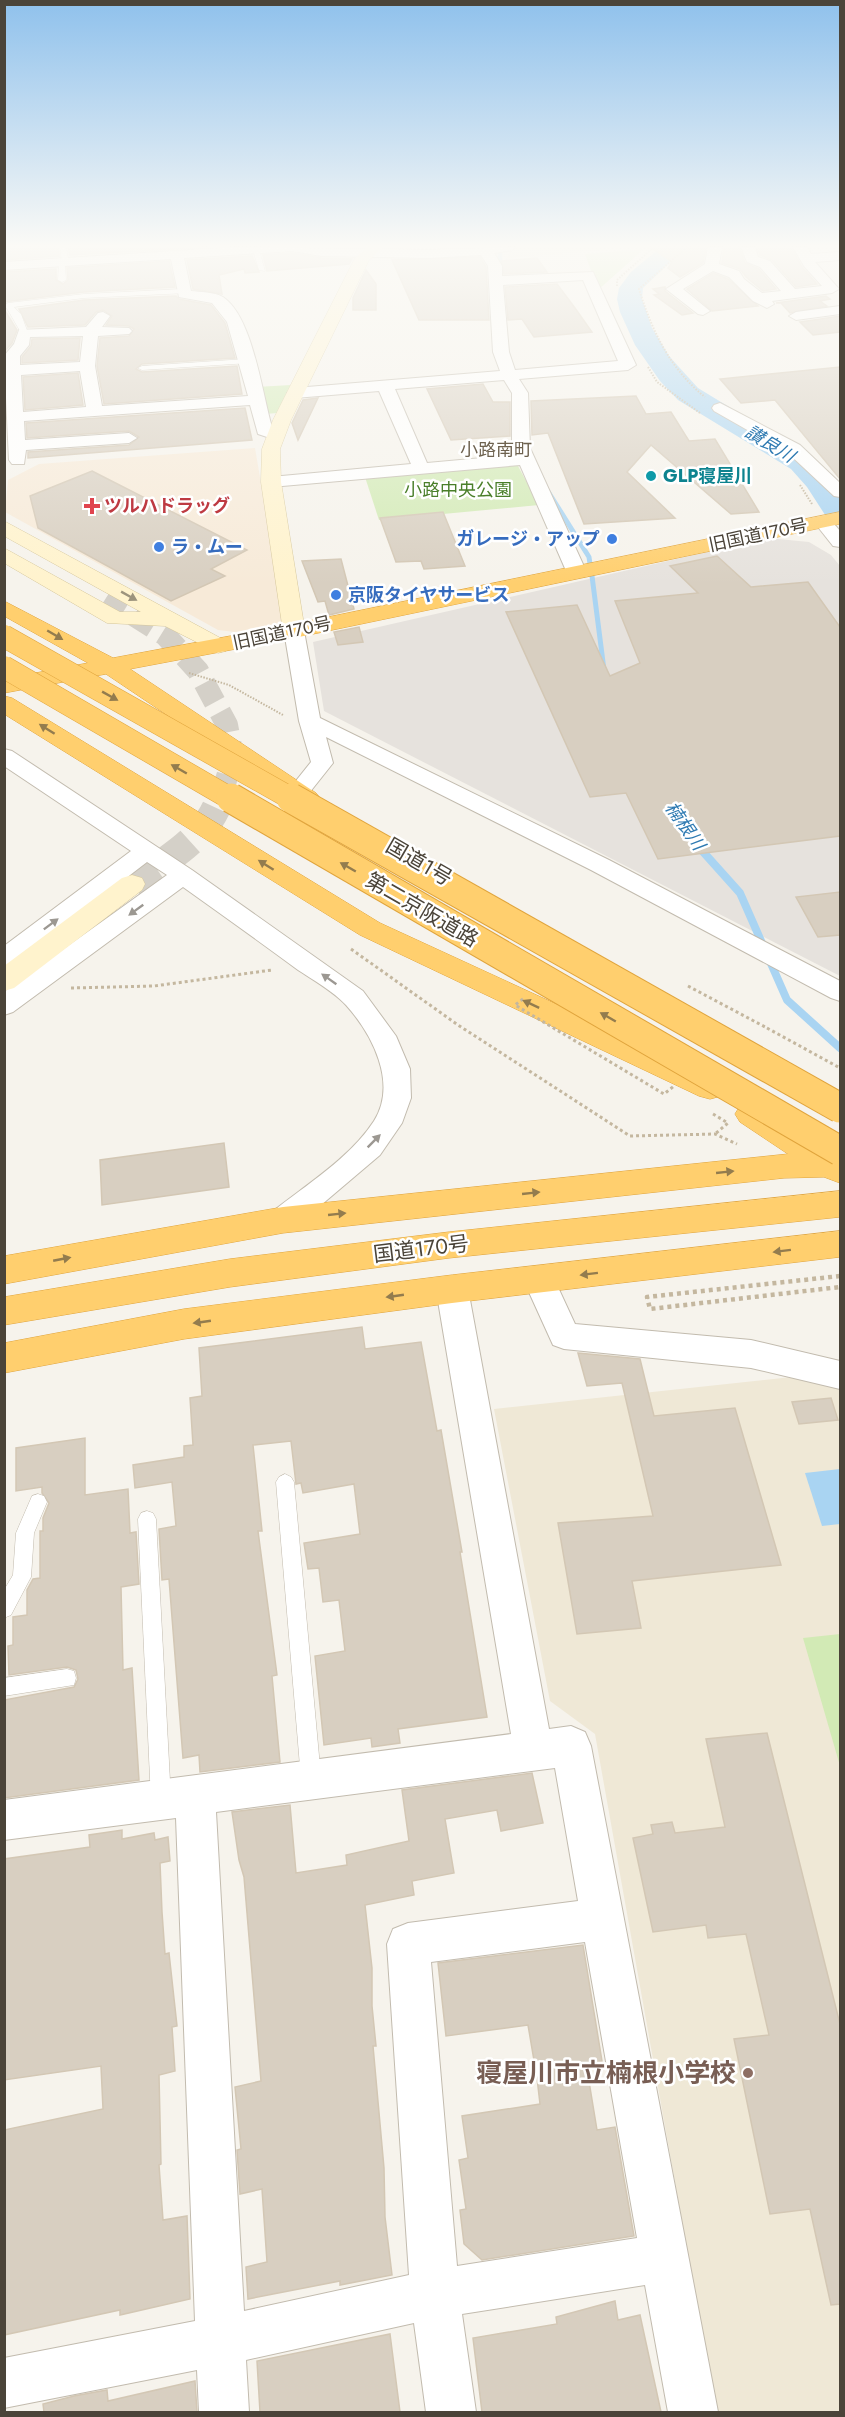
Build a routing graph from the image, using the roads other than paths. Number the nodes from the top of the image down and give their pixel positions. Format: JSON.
{"nodes":[{"id":1,"x":11,"y":360,"type":"edge"},
{"id":2,"x":88,"y":360,"type":"edge"},
{"id":3,"x":313,"y":360,"type":"edge"},
{"id":4,"x":505,"y":360,"type":"edge"},
{"id":5,"x":626,"y":360,"type":"edge"},
{"id":6,"x":246,"y":361,"type":"joint"},
{"id":7,"x":87,"y":366,"type":"junction"},
{"id":8,"x":142,"y":368,"type":"dead end"},
{"id":9,"x":509,"y":375,"type":"junction"},
{"id":10,"x":9,"y":378,"type":"edge"},
{"id":11,"x":385,"y":385,"type":"junction"},
{"id":12,"x":295,"y":393,"type":"junction"},
{"id":13,"x":255,"y":400,"type":"junction"},
{"id":14,"x":132,"y":409,"type":"junction"},
{"id":15,"x":94,"y":412,"type":"junction"},
{"id":16,"x":714,"y":413,"type":"road end"},
{"id":17,"x":16,"y":417,"type":"junction"},
{"id":18,"x":276,"y":435,"type":"junction"},
{"id":19,"x":526,"y":459,"type":"junction"},
{"id":20,"x":421,"y":468,"type":"junction"},
{"id":21,"x":272,"y":482,"type":"junction"},
{"id":22,"x":840,"y":492,"type":"edge"},
{"id":23,"x":831,"y":520,"type":"edge"},
{"id":24,"x":4,"y":527,"type":"edge"},
{"id":25,"x":4,"y":541,"type":"edge"},
{"id":26,"x":840,"y":542,"type":"edge"},
{"id":27,"x":4,"y":554,"type":"edge"},
{"id":28,"x":577,"y":573,"type":"junction"},
{"id":29,"x":106,"y":598,"type":"tunnel mouth"},
{"id":30,"x":4,"y":606,"type":"edge"},
{"id":31,"x":171,"y":619,"type":"junction"},
{"id":32,"x":294,"y":631,"type":"junction"},
{"id":33,"x":4,"y":636,"type":"edge"},
{"id":34,"x":218,"y":646,"type":"junction"},
{"id":35,"x":110,"y":666,"type":"junction"},
{"id":36,"x":4,"y":667,"type":"edge"},
{"id":37,"x":4,"y":686,"type":"edge"},
{"id":38,"x":4,"y":703,"type":"edge"},
{"id":39,"x":310,"y":721,"type":"junction"},
{"id":40,"x":4,"y":756,"type":"edge"},
{"id":41,"x":298,"y":792,"type":"junction"},
{"id":42,"x":146,"y":851,"type":"junction"},
{"id":43,"x":183,"y":875,"type":"junction"},
{"id":44,"x":132,"y":884,"type":"tunnel mouth"},
{"id":45,"x":4,"y":959,"type":"edge"},
{"id":46,"x":15,"y":985,"type":"edge"},
{"id":47,"x":840,"y":992,"type":"edge"},
{"id":48,"x":4,"y":1006,"type":"edge"},
{"id":49,"x":840,"y":1107,"type":"edge"},
{"id":50,"x":838,"y":1162,"type":"edge"},
{"id":51,"x":840,"y":1203,"type":"edge"},
{"id":52,"x":283,"y":1220,"type":"junction"},
{"id":53,"x":840,"y":1244,"type":"edge"},
{"id":54,"x":4,"y":1270,"type":"edge"},
{"id":55,"x":539,"y":1280,"type":"junction"},
{"id":56,"x":452,"y":1289,"type":"junction"},
{"id":57,"x":4,"y":1311,"type":"edge"},
{"id":58,"x":4,"y":1358,"type":"edge"},
{"id":59,"x":840,"y":1375,"type":"edge"},
{"id":60,"x":285,"y":1482,"type":"dead end"},
{"id":61,"x":38,"y":1502,"type":"dead end"},
{"id":62,"x":147,"y":1519,"type":"dead end"},
{"id":63,"x":4,"y":1609,"type":"edge"},
{"id":64,"x":67,"y":1678,"type":"dead end"},
{"id":65,"x":4,"y":1687,"type":"edge"},
{"id":66,"x":534,"y":1752,"type":"junction"},
{"id":67,"x":311,"y":1781,"type":"junction"},
{"id":68,"x":178,"y":1798,"type":"junction"},
{"id":69,"x":4,"y":1820,"type":"edge"},
{"id":70,"x":602,"y":1919,"type":"junction"},
{"id":71,"x":664,"y":2258,"type":"junction"},
{"id":72,"x":435,"y":2294,"type":"junction"},
{"id":73,"x":220,"y":2341,"type":"junction"},
{"id":74,"x":4,"y":2383,"type":"edge"},
{"id":75,"x":224,"y":2412,"type":"edge"},
{"id":76,"x":451,"y":2412,"type":"edge"},
{"id":77,"x":693,"y":2412,"type":"edge"}],
"edges":[{"from":1,"to":10,"type":"street"},
{"from":2,"to":7,"type":"street"},
{"from":3,"to":12,"type":"street"},
{"from":4,"to":9,"type":"street"},
{"from":5,"to":9,"type":"street"},
{"from":6,"to":8,"type":"lane"},
{"from":6,"to":13,"type":"street"},
{"from":7,"to":10,"type":"street"},
{"from":7,"to":15,"type":"street"},
{"from":9,"to":11,"type":"street"},
{"from":9,"to":19,"type":"street"},
{"from":10,"to":17,"type":"street"},
{"from":11,"to":12,"type":"street"},
{"from":11,"to":20,"type":"street"},
{"from":12,"to":18,"type":"street"},
{"from":13,"to":14,"type":"street"},
{"from":13,"to":18,"type":"street"},
{"from":14,"to":15,"type":"street"},
{"from":14,"to":17,"type":"street"},
{"from":15,"to":17,"type":"street"},
{"from":16,"to":22,"type":"street"},
{"from":18,"to":21,"type":"street"},
{"from":19,"to":20,"type":"street"},
{"from":19,"to":28,"type":"street"},
{"from":20,"to":21,"type":"street"},
{"from":21,"to":32,"type":"street"},
{"from":23,"to":26,"type":"street"},
{"from":23,"to":28,"type":"highway","name":"旧国道170号"},
{"from":24,"to":31,"type":"street","one_way":true},
{"from":25,"to":29,"type":"street"},
{"from":27,"to":31,"type":"street"},
{"from":28,"to":32,"type":"highway","name":"旧国道170号"},
{"from":30,"to":35,"type":"highway","name":"国道1号","one_way":true},
{"from":31,"to":34,"type":"street"},
{"from":32,"to":34,"type":"highway","name":"旧国道170号"},
{"from":32,"to":39,"type":"street"},
{"from":33,"to":49,"type":"highway","name":"第二京阪道路","one_way":true,"bridge":true},
{"from":34,"to":35,"type":"highway","name":"旧国道170号"},
{"from":35,"to":37,"type":"highway","name":"旧国道170号"},
{"from":35,"to":41,"type":"highway","name":"国道1号"},
{"from":50,"to":36,"type":"highway","name":"第二京阪道路","one_way":true,"bridge":true},
{"from":50,"to":38,"type":"highway","one_way":true},
{"from":39,"to":41,"type":"street"},
{"from":39,"to":47,"type":"street"},
{"from":40,"to":42,"type":"street"},
{"from":41,"to":49,"type":"highway","name":"国道1号"},
{"from":42,"to":43,"type":"street"},
{"from":45,"to":42,"type":"street","one_way":true},
{"from":43,"to":46,"type":"street","one_way":true},
{"from":52,"to":43,"type":"street","one_way":true},
{"from":44,"to":46,"type":"street"},
{"from":46,"to":48,"type":"street"},
{"from":52,"to":50,"type":"highway","one_way":true},
{"from":51,"to":57,"type":"highway","name":"国道170号"},
{"from":54,"to":52,"type":"highway","one_way":true},
{"from":53,"to":55,"type":"highway","one_way":true},
{"from":55,"to":56,"type":"highway"},
{"from":55,"to":59,"type":"street"},
{"from":56,"to":58,"type":"highway","one_way":true},
{"from":56,"to":66,"type":"street"},
{"from":60,"to":67,"type":"lane"},
{"from":61,"to":63,"type":"lane"},
{"from":62,"to":68,"type":"lane"},
{"from":64,"to":65,"type":"lane"},
{"from":66,"to":67,"type":"street"},
{"from":66,"to":70,"type":"street"},
{"from":67,"to":68,"type":"street"},
{"from":68,"to":69,"type":"street"},
{"from":68,"to":73,"type":"street"},
{"from":70,"to":71,"type":"street"},
{"from":70,"to":72,"type":"street"},
{"from":71,"to":72,"type":"street"},
{"from":71,"to":77,"type":"street"},
{"from":72,"to":73,"type":"street"},
{"from":72,"to":76,"type":"street"},
{"from":73,"to":74,"type":"street"},
{"from":73,"to":75,"type":"street"}]}
